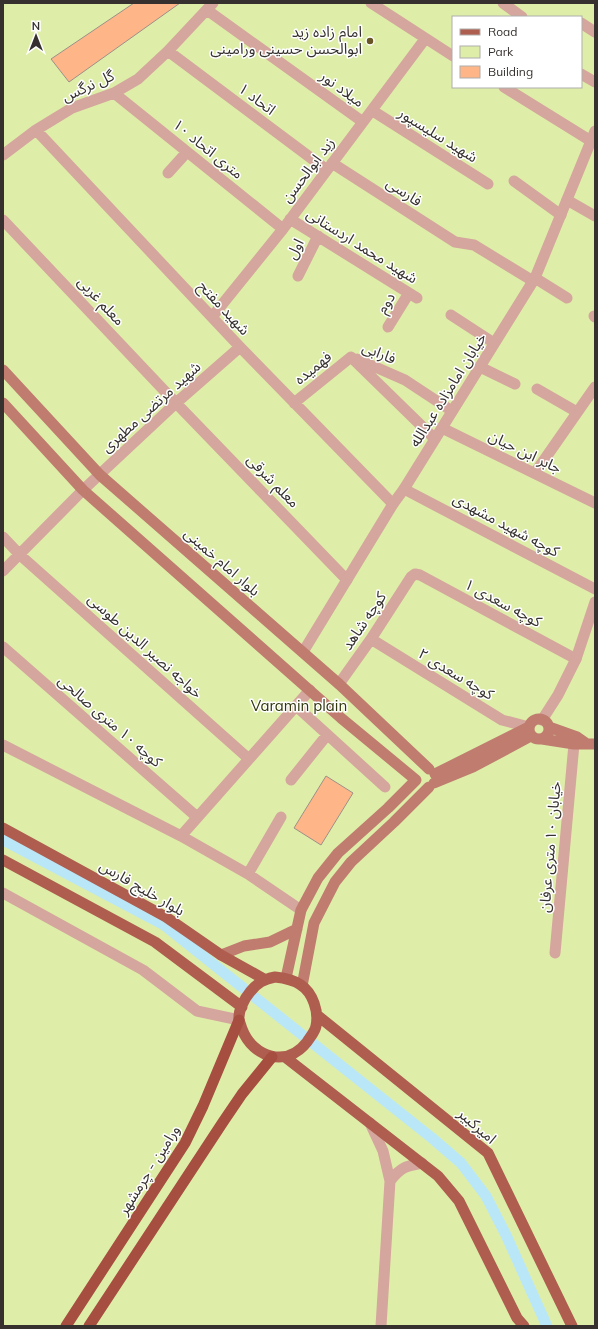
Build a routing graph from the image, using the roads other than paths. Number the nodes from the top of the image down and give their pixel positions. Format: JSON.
{"nodes":[{"id":1,"x":371,"y":3,"type":"edge"},
{"id":2,"x":503,"y":3,"type":"edge"},
{"id":3,"x":210,"y":6,"type":"edge"},
{"id":4,"x":521,"y":16,"type":"edge"},
{"id":5,"x":582,"y":24,"type":"edge"},
{"id":6,"x":595,"y":32,"type":"edge"},
{"id":7,"x":425,"y":39,"type":"junction"},
{"id":8,"x":168,"y":51,"type":"junction"},
{"id":9,"x":452,"y":55,"type":"edge"},
{"id":10,"x":582,"y":75,"type":"edge"},
{"id":11,"x":595,"y":82,"type":"edge"},
{"id":12,"x":506,"y":88,"type":"edge"},
{"id":13,"x":114,"y":93,"type":"junction"},
{"id":14,"x":372,"y":110,"type":"junction"},
{"id":15,"x":363,"y":122,"type":"junction"},
{"id":16,"x":36,"y":130,"type":"junction"},
{"id":17,"x":593,"y":136,"type":"edge"},
{"id":18,"x":187,"y":152,"type":"junction"},
{"id":19,"x":3,"y":155,"type":"edge"},
{"id":20,"x":330,"y":167,"type":"junction"},
{"id":21,"x":168,"y":173,"type":"dead end"},
{"id":22,"x":514,"y":181,"type":"dead end"},
{"id":23,"x":488,"y":184,"type":"dead end"},
{"id":24,"x":567,"y":200,"type":"junction"},
{"id":25,"x":561,"y":215,"type":"junction"},
{"id":26,"x":595,"y":216,"type":"edge"},
{"id":27,"x":290,"y":219,"type":"junction"},
{"id":28,"x":3,"y":220,"type":"edge"},
{"id":29,"x":283,"y":229,"type":"junction"},
{"id":30,"x":318,"y":236,"type":"junction"},
{"id":31,"x":298,"y":276,"type":"dead end"},
{"id":32,"x":534,"y":280,"type":"junction"},
{"id":33,"x":413,"y":296,"type":"joint"},
{"id":34,"x":567,"y":298,"type":"dead end"},
{"id":35,"x":450,"y":315,"type":"dead end"},
{"id":36,"x":212,"y":317,"type":"junction"},
{"id":37,"x":388,"y":327,"type":"dead end"},
{"id":38,"x":494,"y":343,"type":"junction"},
{"id":39,"x":240,"y":347,"type":"junction"},
{"id":40,"x":351,"y":357,"type":"junction"},
{"id":41,"x":480,"y":367,"type":"junction"},
{"id":42,"x":3,"y":370,"type":"edge"},
{"id":43,"x":515,"y":384,"type":"dead end"},
{"id":44,"x":538,"y":389,"type":"dead end"},
{"id":45,"x":593,"y":393,"type":"edge"},
{"id":46,"x":3,"y":403,"type":"edge"},
{"id":47,"x":176,"y":403,"type":"junction"},
{"id":48,"x":294,"y":403,"type":"junction"},
{"id":49,"x":452,"y":411,"type":"junction"},
{"id":50,"x":577,"y":412,"type":"junction"},
{"id":51,"x":442,"y":428,"type":"junction"},
{"id":52,"x":435,"y":439,"type":"junction"},
{"id":53,"x":535,"y":473,"type":"junction"},
{"id":54,"x":100,"y":475,"type":"junction"},
{"id":55,"x":404,"y":489,"type":"junction"},
{"id":56,"x":82,"y":490,"type":"junction"},
{"id":57,"x":595,"y":503,"type":"edge"},
{"id":58,"x":393,"y":504,"type":"junction"},
{"id":59,"x":3,"y":537,"type":"edge"},
{"id":60,"x":20,"y":555,"type":"junction"},
{"id":61,"x":3,"y":571,"type":"edge"},
{"id":62,"x":415,"y":574,"type":"joint"},
{"id":63,"x":347,"y":580,"type":"junction"},
{"id":64,"x":595,"y":588,"type":"edge"},
{"id":65,"x":595,"y":602,"type":"edge"},
{"id":66,"x":371,"y":639,"type":"junction"},
{"id":67,"x":3,"y":647,"type":"edge"},
{"id":68,"x":303,"y":652,"type":"junction"},
{"id":69,"x":576,"y":659,"type":"junction"},
{"id":70,"x":339,"y":684,"type":"junction"},
{"id":71,"x":310,"y":690,"type":"junction"},
{"id":72,"x":296,"y":706,"type":"junction"},
{"id":73,"x":545,"y":723,"type":"junction"},
{"id":74,"x":534,"y":734,"type":"junction"},
{"id":75,"x":327,"y":735,"type":"junction"},
{"id":76,"x":574,"y":744,"type":"junction"},
{"id":77,"x":591,"y":744,"type":"edge"},
{"id":78,"x":3,"y":745,"type":"edge"},
{"id":79,"x":249,"y":759,"type":"junction"},
{"id":80,"x":432,"y":778,"type":"junction"},
{"id":81,"x":291,"y":780,"type":"dead end"},
{"id":82,"x":416,"y":780,"type":"junction"},
{"id":83,"x":385,"y":787,"type":"dead end"},
{"id":84,"x":197,"y":817,"type":"junction"},
{"id":85,"x":281,"y":817,"type":"dead end"},
{"id":86,"x":3,"y":828,"type":"edge"},
{"id":87,"x":181,"y":836,"type":"junction"},
{"id":88,"x":3,"y":860,"type":"edge"},
{"id":89,"x":248,"y":874,"type":"junction"},
{"id":90,"x":3,"y":893,"type":"edge"},
{"id":91,"x":301,"y":910,"type":"junction"},
{"id":92,"x":297,"y":929,"type":"junction"},
{"id":93,"x":555,"y":953,"type":"dead end"},
{"id":94,"x":221,"y":955,"type":"junction"},
{"id":95,"x":286,"y":978,"type":"junction"},
{"id":96,"x":264,"y":979,"type":"junction"},
{"id":97,"x":302,"y":986,"type":"junction"},
{"id":98,"x":242,"y":1007,"type":"junction"},
{"id":99,"x":317,"y":1015,"type":"junction"},
{"id":100,"x":239,"y":1020,"type":"junction"},
{"id":101,"x":272,"y":1057,"type":"junction"},
{"id":102,"x":285,"y":1057,"type":"junction"},
{"id":103,"x":370,"y":1123,"type":"junction"},
{"id":104,"x":422,"y":1163,"type":"junction"},
{"id":105,"x":390,"y":1181,"type":"junction"},
{"id":106,"x":66,"y":1326,"type":"edge"},
{"id":107,"x":89,"y":1326,"type":"edge"},
{"id":108,"x":381,"y":1326,"type":"edge"},
{"id":109,"x":524,"y":1326,"type":"edge"},
{"id":110,"x":572,"y":1326,"type":"edge"}],
"edges":[{"from":1,"to":7,"type":"street"},
{"from":2,"to":4,"type":"street"},
{"from":3,"to":8,"type":"street","name":"گل نرگس"},
{"from":3,"to":15,"type":"street","name":"میلاد نور"},
{"from":5,"to":6,"type":"street"},
{"from":7,"to":9,"type":"street"},
{"from":7,"to":14,"type":"street","name":"زید ابوالحسن"},
{"from":8,"to":13,"type":"street","name":"گل نرگس"},
{"from":8,"to":20,"type":"street","name":"اتحاد ۱"},
{"from":10,"to":11,"type":"street"},
{"from":12,"to":17,"type":"street"},
{"from":13,"to":16,"type":"street","name":"گل نرگس"},
{"from":13,"to":18,"type":"street","name":"۱۰ متری اتحاد"},
{"from":14,"to":15,"type":"street","name":"زید ابوالحسن"},
{"from":14,"to":23,"type":"street","name":"شهید سلیسپور"},
{"from":15,"to":20,"type":"street","name":"زید ابوالحسن"},
{"from":16,"to":19,"type":"street","name":"گل نرگس"},
{"from":16,"to":36,"type":"street","name":"شهید مفتح"},
{"from":17,"to":24,"type":"street","name":"خیابان امامزاده عبدالله"},
{"from":18,"to":21,"type":"street"},
{"from":18,"to":29,"type":"street","name":"۱۰ متری اتحاد"},
{"from":20,"to":27,"type":"street","name":"زید ابوالحسن"},
{"from":20,"to":32,"type":"street","name":"فارسی"},
{"from":22,"to":25,"type":"street"},
{"from":24,"to":25,"type":"street","name":"خیابان امامزاده عبدالله"},
{"from":24,"to":26,"type":"street"},
{"from":25,"to":32,"type":"street","name":"خیابان امامزاده عبدالله"},
{"from":27,"to":29,"type":"street","name":"زید ابوالحسن"},
{"from":27,"to":30,"type":"street","name":"شهید محمد اردستانی"},
{"from":28,"to":47,"type":"street","name":"معلم غربی"},
{"from":29,"to":36,"type":"street","name":"زید ابوالحسن"},
{"from":30,"to":31,"type":"street","name":"اول"},
{"from":30,"to":33,"type":"street","name":"شهید محمد اردستانی"},
{"from":32,"to":34,"type":"street","name":"فارسی"},
{"from":32,"to":38,"type":"street","name":"خیابان امامزاده عبدالله"},
{"from":33,"to":37,"type":"street","name":"دوم"},
{"from":35,"to":38,"type":"street"},
{"from":36,"to":39,"type":"street","name":"شهید مفتح"},
{"from":38,"to":41,"type":"street","name":"خیابان امامزاده عبدالله"},
{"from":39,"to":47,"type":"street","name":"شهید مرتضی مطهری"},
{"from":39,"to":48,"type":"street","name":"شهید مفتح"},
{"from":40,"to":48,"type":"street","name":"فهمیده"},
{"from":40,"to":49,"type":"street","name":"فارابی"},
{"from":40,"to":52,"type":"street","name":"فارابی"},
{"from":41,"to":43,"type":"street"},
{"from":41,"to":49,"type":"street","name":"خیابان امامزاده عبدالله"},
{"from":42,"to":54,"type":"main road","name":"بلوار امام خمینی"},
{"from":44,"to":50,"type":"street"},
{"from":45,"to":50,"type":"street"},
{"from":46,"to":56,"type":"main road"},
{"from":47,"to":54,"type":"street","name":"شهید مرتضی مطهری"},
{"from":47,"to":63,"type":"street","name":"معلم شرقی"},
{"from":48,"to":58,"type":"street","name":"شهید مفتح"},
{"from":49,"to":51,"type":"street","name":"خیابان امامزاده عبدالله"},
{"from":50,"to":53,"type":"street"},
{"from":51,"to":52,"type":"street","name":"خیابان امامزاده عبدالله"},
{"from":51,"to":53,"type":"street","name":"جابر ابن حیان"},
{"from":52,"to":55,"type":"street","name":"خیابان امامزاده عبدالله"},
{"from":53,"to":57,"type":"street","name":"جابر ابن حیان"},
{"from":54,"to":56,"type":"street","name":"شهید مرتضی مطهری"},
{"from":54,"to":68,"type":"main road","name":"بلوار امام خمینی"},
{"from":55,"to":58,"type":"street","name":"خیابان امامزاده عبدالله"},
{"from":55,"to":64,"type":"street","name":"کوچه شهید مشهدی"},
{"from":56,"to":60,"type":"street","name":"شهید مرتضی مطهری"},
{"from":56,"to":71,"type":"main road"},
{"from":58,"to":63,"type":"street","name":"خیابان امامزاده عبدالله"},
{"from":59,"to":60,"type":"street","name":"خواجه نصیر الدین طوسی"},
{"from":60,"to":61,"type":"street","name":"شهید مرتضی مطهری"},
{"from":60,"to":79,"type":"street","name":"خواجه نصیر الدین طوسی"},
{"from":62,"to":66,"type":"street","name":"کوچه شاهد"},
{"from":62,"to":69,"type":"street","name":"کوچه سعدی ۱"},
{"from":63,"to":68,"type":"street","name":"خیابان امامزاده عبدالله"},
{"from":65,"to":69,"type":"street"},
{"from":66,"to":70,"type":"street","name":"کوچه شاهد"},
{"from":66,"to":74,"type":"street","name":"کوچه سعدی ۲"},
{"from":67,"to":84,"type":"street","name":"کوچه ۱۰ متری صالحی"},
{"from":68,"to":70,"type":"main road","name":"بلوار امام خمینی"},
{"from":69,"to":73,"type":"street"},
{"from":70,"to":80,"type":"main road","name":"بلوار امام خمینی"},
{"from":71,"to":72,"type":"street"},
{"from":71,"to":82,"type":"main road"},
{"from":72,"to":75,"type":"street"},
{"from":72,"to":79,"type":"street"},
{"from":73,"to":74,"type":"main road"},
{"from":73,"to":74,"type":"main road"},
{"from":73,"to":77,"type":"main road"},
{"from":74,"to":76,"type":"main road"},
{"from":74,"to":80,"type":"main road"},
{"from":75,"to":81,"type":"street"},
{"from":75,"to":83,"type":"street"},
{"from":76,"to":77,"type":"main road"},
{"from":76,"to":93,"type":"street","name":"خیابان ۱۰ متری عرفان"},
{"from":78,"to":87,"type":"street"},
{"from":79,"to":84,"type":"street"},
{"from":80,"to":82,"type":"main road"},
{"from":80,"to":82,"type":"main road"},
{"from":80,"to":97,"type":"main road"},
{"from":82,"to":91,"type":"main road"},
{"from":84,"to":87,"type":"street"},
{"from":85,"to":89,"type":"street"},
{"from":86,"to":94,"type":"main road","name":"بلوار خلیج فارس"},
{"from":87,"to":89,"type":"street"},
{"from":88,"to":98,"type":"main road"},
{"from":89,"to":91,"type":"street"},
{"from":90,"to":100,"type":"street"},
{"from":91,"to":92,"type":"main road"},
{"from":92,"to":94,"type":"main road"},
{"from":92,"to":95,"type":"main road"},
{"from":94,"to":96,"type":"main road","name":"بلوار خلیج فارس"},
{"from":95,"to":96,"type":"main road"},
{"from":95,"to":97,"type":"main road"},
{"from":96,"to":98,"type":"main road"},
{"from":97,"to":99,"type":"main road"},
{"from":98,"to":100,"type":"main road"},
{"from":99,"to":102,"type":"main road"},
{"from":99,"to":110,"type":"main road","name":"امیرکبیر"},
{"from":100,"to":101,"type":"main road"},
{"from":100,"to":106,"type":"highway","name":"ورامین - چرمشهر"},
{"from":101,"to":102,"type":"main road"},
{"from":101,"to":107,"type":"highway"},
{"from":102,"to":103,"type":"main road"},
{"from":103,"to":104,"type":"main road"},
{"from":103,"to":105,"type":"street"},
{"from":104,"to":105,"type":"street"},
{"from":104,"to":109,"type":"main road"},
{"from":105,"to":108,"type":"street"}]}
